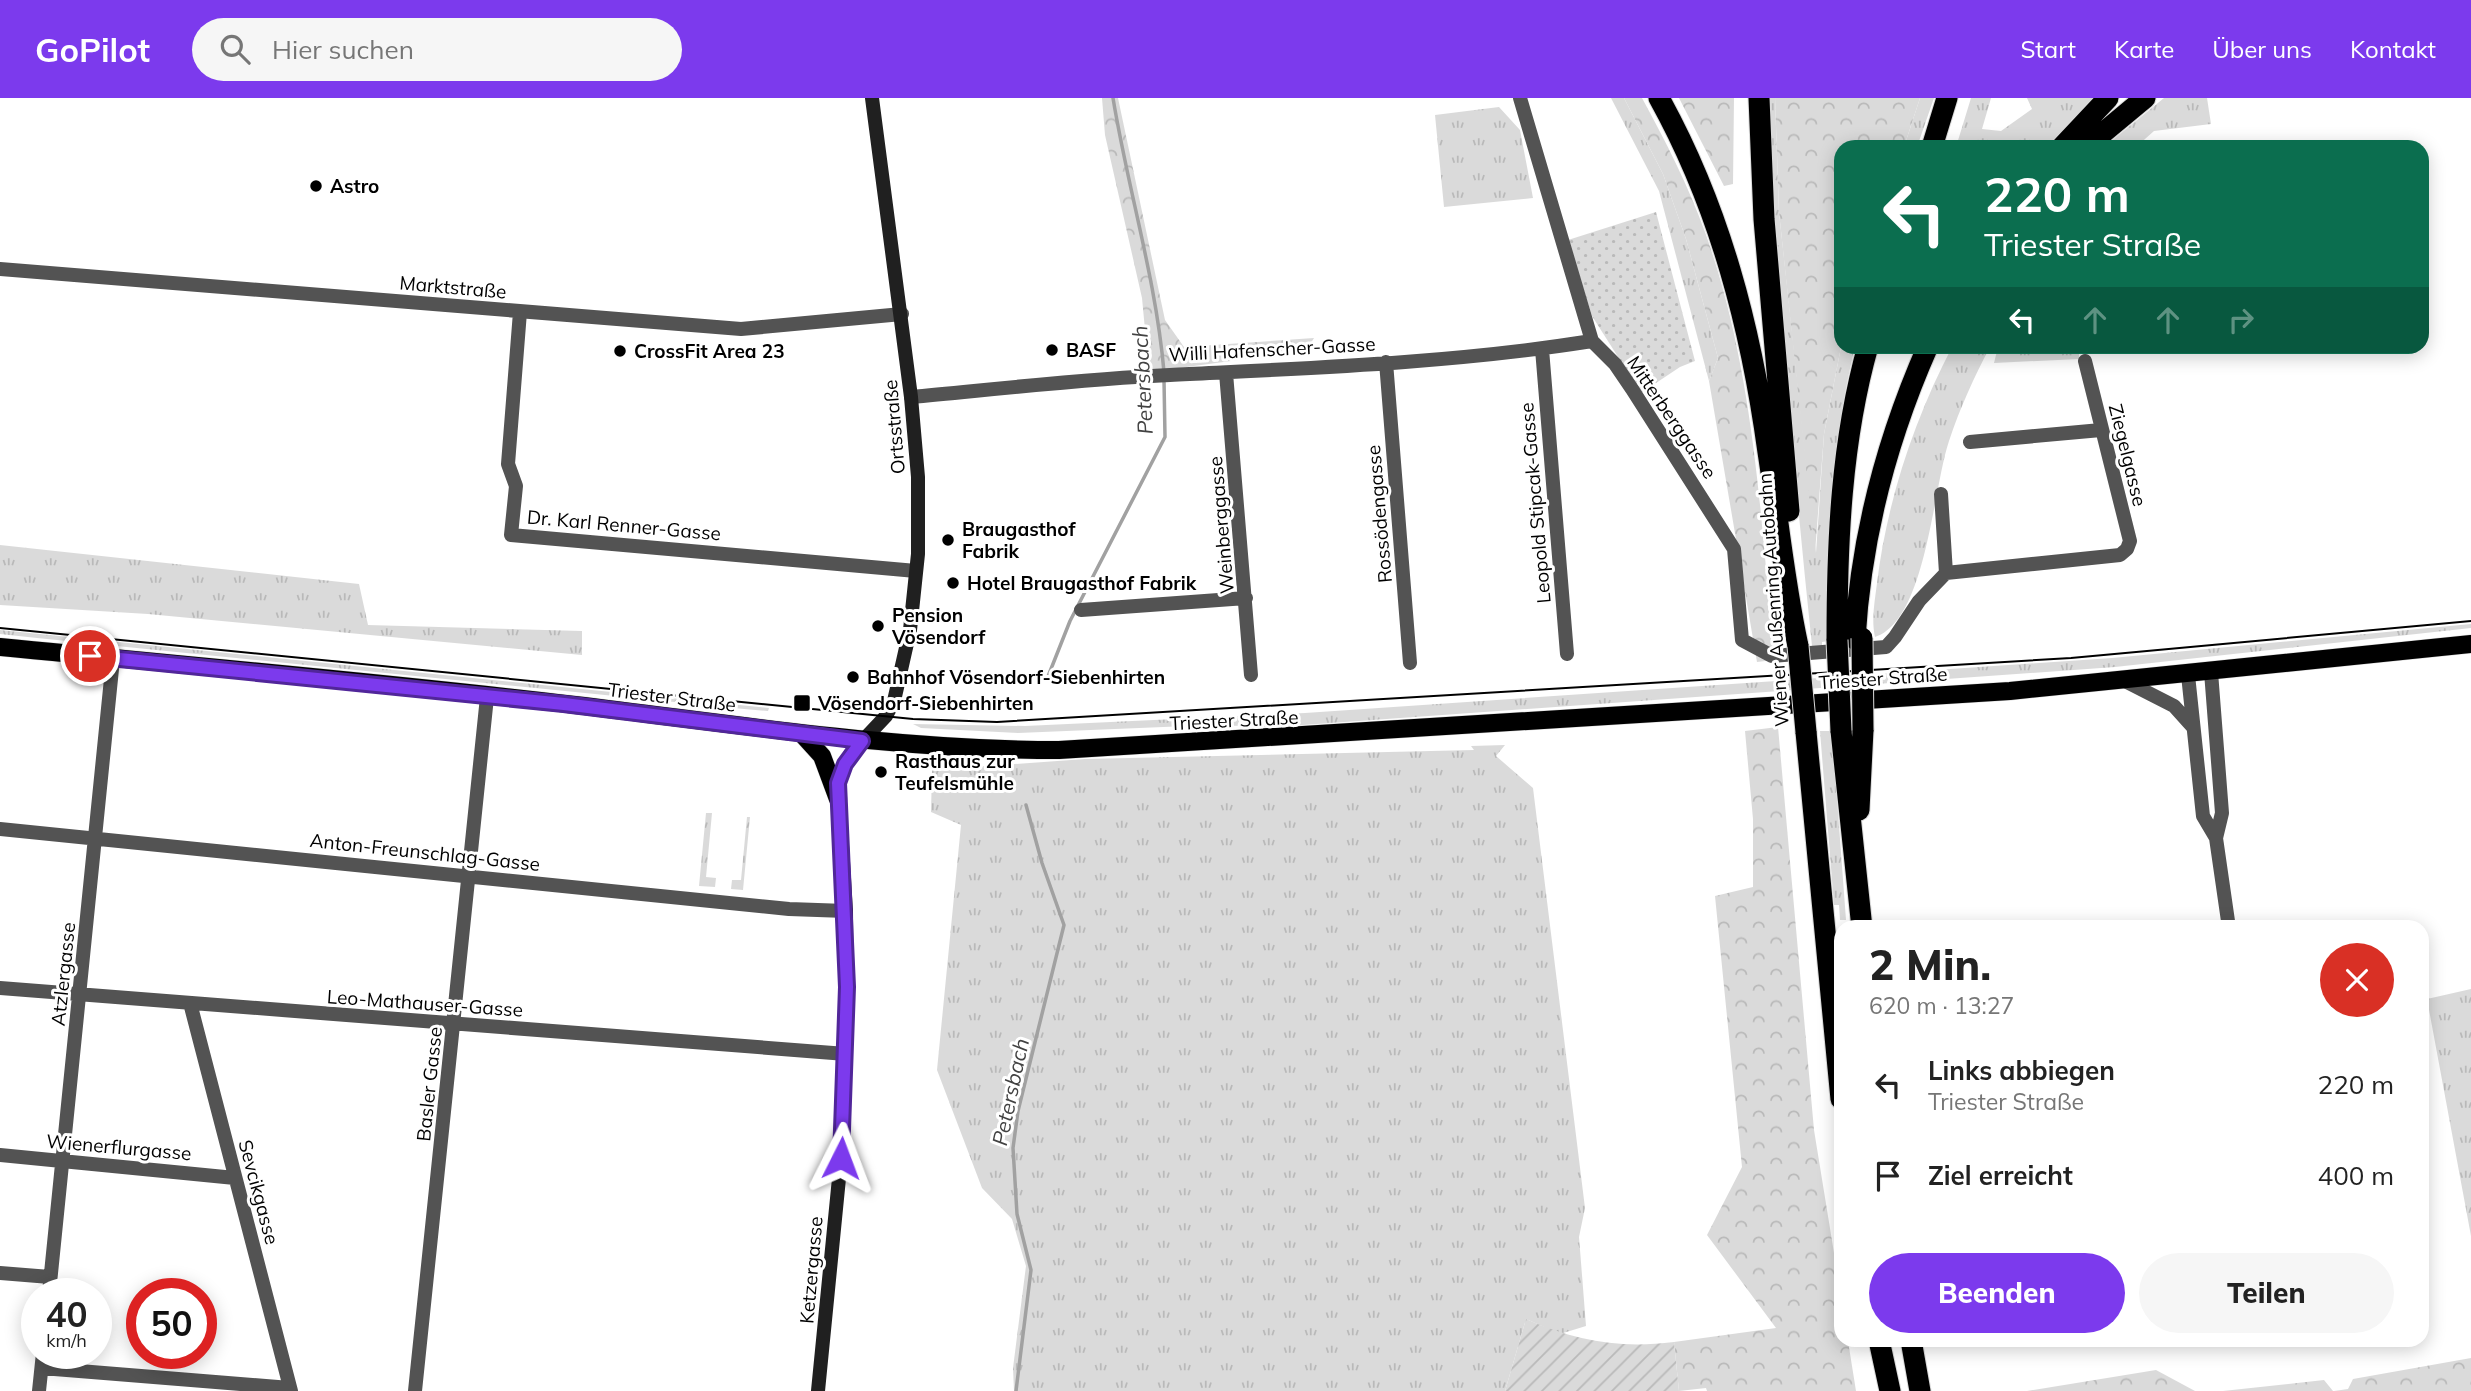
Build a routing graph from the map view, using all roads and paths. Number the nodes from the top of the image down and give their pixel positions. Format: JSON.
{"nodes":[{"id":1,"x":872,"y":98,"type":"edge"},
{"id":2,"x":1520,"y":98,"type":"edge"},
{"id":3,"x":1660,"y":98,"type":"edge"},
{"id":4,"x":1759,"y":98,"type":"edge"},
{"id":5,"x":1947,"y":98,"type":"edge"},
{"id":6,"x":2108,"y":98,"type":"edge"},
{"id":7,"x":2145,"y":98,"type":"edge"},
{"id":8,"x":1934,"y":140,"type":"edge"},
{"id":9,"x":2069,"y":140,"type":"edge"},
{"id":10,"x":2094,"y":140,"type":"edge"},
{"id":11,"x":0,"y":269,"type":"edge"},
{"id":12,"x":520,"y":312,"type":"junction"},
{"id":13,"x":902,"y":314,"type":"junction"},
{"id":14,"x":1592,"y":341,"type":"junction"},
{"id":15,"x":1542,"y":349,"type":"junction"},
{"id":16,"x":1866,"y":354,"type":"edge"},
{"id":17,"x":1925,"y":354,"type":"edge"},
{"id":18,"x":1933,"y":354,"type":"edge"},
{"id":19,"x":2085,"y":361,"type":"dead end"},
{"id":20,"x":1385,"y":362,"type":"junction"},
{"id":21,"x":1226,"y":373,"type":"junction"},
{"id":22,"x":911,"y":397,"type":"junction"},
{"id":23,"x":2101,"y":430,"type":"junction"},
{"id":24,"x":1970,"y":442,"type":"dead end"},
{"id":25,"x":1941,"y":495,"type":"dead end"},
{"id":26,"x":916,"y":570,"type":"junction"},
{"id":27,"x":1946,"y":573,"type":"junction"},
{"id":28,"x":1246,"y":598,"type":"junction"},
{"id":29,"x":1081,"y":610,"type":"dead end"},
{"id":30,"x":1851,"y":639,"type":"junction"},
{"id":31,"x":2471,"y":644,"type":"edge"},
{"id":32,"x":1798,"y":646,"type":"junction"},
{"id":33,"x":0,"y":648,"type":"edge"},
{"id":34,"x":1567,"y":654,"type":"dead end"},
{"id":35,"x":113,"y":659,"type":"junction"},
{"id":36,"x":1410,"y":663,"type":"dead end"},
{"id":37,"x":2211,"y":672,"type":"junction"},
{"id":38,"x":1251,"y":674,"type":"dead end"},
{"id":39,"x":2188,"y":675,"type":"junction"},
{"id":40,"x":2125,"y":681,"type":"junction"},
{"id":41,"x":487,"y":697,"type":"junction"},
{"id":42,"x":2193,"y":727,"type":"junction"},
{"id":43,"x":1853,"y":730,"type":"junction"},
{"id":44,"x":802,"y":734,"type":"junction"},
{"id":45,"x":862,"y":741,"type":"junction"},
{"id":46,"x":838,"y":799,"type":"junction"},
{"id":47,"x":0,"y":829,"type":"edge"},
{"id":48,"x":96,"y":838,"type":"junction"},
{"id":49,"x":2216,"y":838,"type":"junction"},
{"id":50,"x":468,"y":875,"type":"junction"},
{"id":51,"x":1859,"y":882,"type":"junction"},
{"id":52,"x":846,"y":911,"type":"junction"},
{"id":53,"x":1861,"y":920,"type":"edge"},
{"id":54,"x":2228,"y":920,"type":"edge"},
{"id":55,"x":0,"y":988,"type":"edge"},
{"id":56,"x":80,"y":995,"type":"junction"},
{"id":57,"x":190,"y":1003,"type":"junction"},
{"id":58,"x":455,"y":1024,"type":"junction"},
{"id":59,"x":1834,"y":1026,"type":"edge"},
{"id":60,"x":846,"y":1054,"type":"junction"},
{"id":61,"x":0,"y":1155,"type":"edge"},
{"id":62,"x":63,"y":1161,"type":"junction"},
{"id":63,"x":235,"y":1178,"type":"junction"},
{"id":64,"x":0,"y":1273,"type":"edge"},
{"id":65,"x":50,"y":1277,"type":"joint"},
{"id":66,"x":1881,"y":1347,"type":"edge"},
{"id":67,"x":1912,"y":1347,"type":"edge"},
{"id":68,"x":42,"y":1369,"type":"edge"},
{"id":69,"x":54,"y":1369,"type":"edge"},
{"id":70,"x":290,"y":1389,"type":"edge"},
{"id":71,"x":39,"y":1391,"type":"edge"},
{"id":72,"x":415,"y":1391,"type":"edge"},
{"id":73,"x":818,"y":1391,"type":"edge"},
{"id":74,"x":1890,"y":1391,"type":"edge"},
{"id":75,"x":1920,"y":1391,"type":"edge"}],
"edges":[{"from":1,"to":13,"type":"main road","name":"Ortsstraße"},
{"from":2,"to":14,"type":"street","name":"Mitterberggasse"},
{"from":3,"to":32,"type":"highway"},
{"from":4,"to":32,"type":"highway","name":"Wiener Außenring Autobahn"},
{"from":5,"to":8,"type":"highway"},
{"from":6,"to":9,"type":"highway"},
{"from":7,"to":10,"type":"highway"},
{"from":11,"to":12,"type":"street","name":"Marktstraße"},
{"from":12,"to":13,"type":"street","name":"Marktstraße"},
{"from":12,"to":26,"type":"street","name":"Dr. Karl Renner-Gasse"},
{"from":13,"to":22,"type":"main road","name":"Ortsstraße"},
{"from":14,"to":15,"type":"street","name":"Willi Hafenscher-Gasse"},
{"from":14,"to":27,"type":"street","name":"Mitterberggasse"},
{"from":15,"to":20,"type":"street","name":"Willi Hafenscher-Gasse"},
{"from":15,"to":34,"type":"street","name":"Leopold Stipcak-Gasse"},
{"from":16,"to":30,"type":"highway"},
{"from":17,"to":30,"type":"highway"},
{"from":18,"to":30,"type":"highway"},
{"from":19,"to":23,"type":"street","name":"Ziegelgasse"},
{"from":20,"to":21,"type":"street","name":"Willi Hafenscher-Gasse"},
{"from":20,"to":36,"type":"street","name":"Rossödengasse"},
{"from":21,"to":22,"type":"street","name":"Willi Hafenscher-Gasse"},
{"from":21,"to":28,"type":"street","name":"Weinberggasse"},
{"from":22,"to":26,"type":"main road","name":"Ortsstraße"},
{"from":23,"to":24,"type":"street"},
{"from":23,"to":27,"type":"street","name":"Ziegelgasse"},
{"from":25,"to":27,"type":"street"},
{"from":26,"to":45,"type":"main road","name":"Ortsstraße"},
{"from":28,"to":29,"type":"street"},
{"from":28,"to":38,"type":"street","name":"Weinberggasse"},
{"from":30,"to":43,"type":"highway"},
{"from":31,"to":37,"type":"main road","name":"Triester Straße"},
{"from":32,"to":59,"type":"highway","name":"Wiener Außenring Autobahn","bridge":true},
{"from":33,"to":35,"type":"main road","name":"Triester Straße"},
{"from":35,"to":41,"type":"main road","name":"Triester Straße"},
{"from":35,"to":48,"type":"street","name":"Atzlergasse"},
{"from":37,"to":39,"type":"main road","name":"Triester Straße"},
{"from":37,"to":49,"type":"street"},
{"from":39,"to":40,"type":"main road","name":"Triester Straße"},
{"from":39,"to":42,"type":"street"},
{"from":40,"to":42,"type":"street"},
{"from":40,"to":45,"type":"main road","name":"Triester Straße"},
{"from":41,"to":44,"type":"main road","name":"Triester Straße"},
{"from":41,"to":50,"type":"street","name":"Basler Gasse"},
{"from":42,"to":49,"type":"street"},
{"from":43,"to":51,"type":"highway"},
{"from":43,"to":51,"type":"highway"},
{"from":44,"to":45,"type":"main road","name":"Triester Straße"},
{"from":44,"to":46,"type":"main road"},
{"from":45,"to":46,"type":"main road","name":"Ketzergasse"},
{"from":46,"to":52,"type":"main road","name":"Ketzergasse"},
{"from":47,"to":48,"type":"street","name":"Anton-Freunschlag-Gasse"},
{"from":48,"to":50,"type":"street","name":"Anton-Freunschlag-Gasse"},
{"from":48,"to":56,"type":"street","name":"Atzlergasse"},
{"from":49,"to":54,"type":"street"},
{"from":50,"to":52,"type":"street","name":"Anton-Freunschlag-Gasse"},
{"from":50,"to":58,"type":"street","name":"Basler Gasse"},
{"from":51,"to":53,"type":"highway"},
{"from":52,"to":60,"type":"main road","name":"Ketzergasse"},
{"from":55,"to":56,"type":"street","name":"Leo-Mathauser-Gasse"},
{"from":56,"to":57,"type":"street","name":"Leo-Mathauser-Gasse"},
{"from":56,"to":62,"type":"street","name":"Atzlergasse"},
{"from":57,"to":58,"type":"street","name":"Leo-Mathauser-Gasse"},
{"from":57,"to":63,"type":"street","name":"Sevcikgasse"},
{"from":58,"to":60,"type":"street","name":"Leo-Mathauser-Gasse"},
{"from":58,"to":72,"type":"street","name":"Basler Gasse"},
{"from":60,"to":73,"type":"main road","name":"Ketzergasse"},
{"from":61,"to":62,"type":"street","name":"Wienerflurgasse"},
{"from":62,"to":63,"type":"street","name":"Wienerflurgasse"},
{"from":62,"to":65,"type":"street","name":"Atzlergasse"},
{"from":63,"to":70,"type":"street","name":"Sevcikgasse"},
{"from":64,"to":65,"type":"street"},
{"from":66,"to":74,"type":"highway"},
{"from":67,"to":75,"type":"highway"},
{"from":68,"to":71,"type":"street"},
{"from":69,"to":70,"type":"street"}]}
